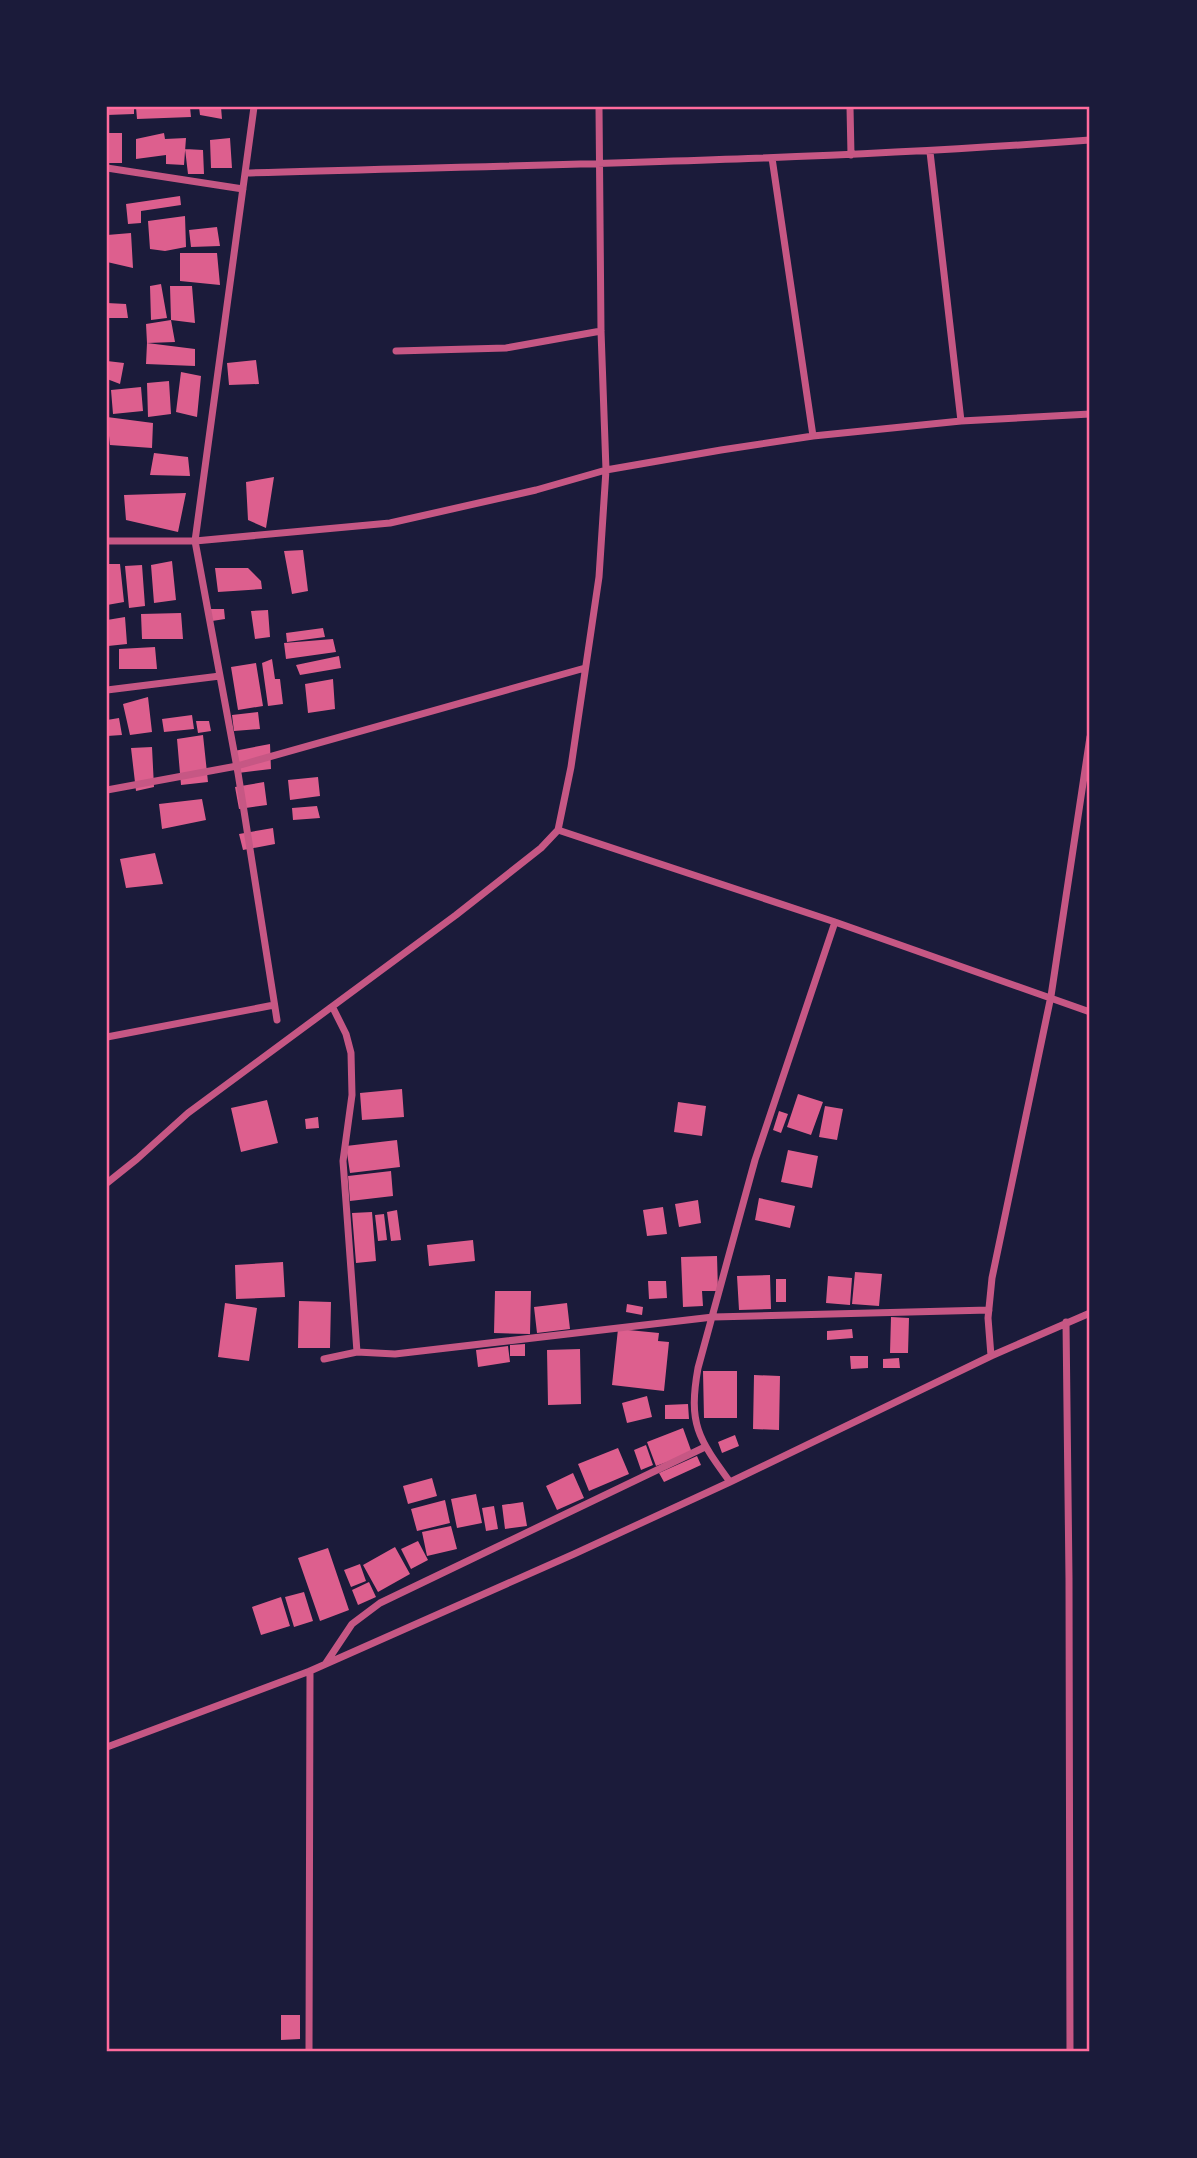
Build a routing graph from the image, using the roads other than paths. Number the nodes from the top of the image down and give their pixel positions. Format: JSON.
{"nodes":[{"id":1,"x":254,"y":107,"type":"edge"},
{"id":2,"x":599,"y":107,"type":"edge"},
{"id":3,"x":850,"y":107,"type":"edge"},
{"id":4,"x":1090,"y":140,"type":"edge"},
{"id":5,"x":930,"y":152,"type":"junction"},
{"id":6,"x":851,"y":155,"type":"junction"},
{"id":7,"x":772,"y":158,"type":"junction"},
{"id":8,"x":598,"y":163,"type":"junction"},
{"id":9,"x":107,"y":168,"type":"edge"},
{"id":10,"x":245,"y":173,"type":"junction"},
{"id":11,"x":243,"y":189,"type":"junction"},
{"id":12,"x":601,"y":331,"type":"junction"},
{"id":13,"x":396,"y":351,"type":"dead end"},
{"id":14,"x":1090,"y":414,"type":"edge"},
{"id":15,"x":961,"y":421,"type":"junction"},
{"id":16,"x":813,"y":436,"type":"junction"},
{"id":17,"x":606,"y":470,"type":"junction"},
{"id":18,"x":107,"y":541,"type":"edge"},
{"id":19,"x":195,"y":541,"type":"junction"},
{"id":20,"x":585,"y":668,"type":"junction"},
{"id":21,"x":220,"y":676,"type":"junction"},
{"id":22,"x":107,"y":690,"type":"edge"},
{"id":23,"x":1090,"y":737,"type":"edge"},
{"id":24,"x":237,"y":766,"type":"junction"},
{"id":25,"x":107,"y":790,"type":"edge"},
{"id":26,"x":558,"y":830,"type":"junction"},
{"id":27,"x":835,"y":922,"type":"junction"},
{"id":28,"x":1051,"y":996,"type":"junction"},
{"id":29,"x":274,"y":1004,"type":"junction"},
{"id":30,"x":333,"y":1007,"type":"junction"},
{"id":31,"x":1090,"y":1012,"type":"edge"},
{"id":32,"x":277,"y":1020,"type":"dead end"},
{"id":33,"x":107,"y":1037,"type":"edge"},
{"id":34,"x":107,"y":1183,"type":"edge"},
{"id":35,"x":1090,"y":1313,"type":"edge"},
{"id":36,"x":989,"y":1314,"type":"junction"},
{"id":37,"x":713,"y":1317,"type":"junction"},
{"id":38,"x":1066,"y":1322,"type":"junction"},
{"id":39,"x":357,"y":1352,"type":"junction"},
{"id":40,"x":991,"y":1356,"type":"junction"},
{"id":41,"x":324,"y":1359,"type":"dead end"},
{"id":42,"x":705,"y":1447,"type":"junction"},
{"id":43,"x":730,"y":1482,"type":"junction"},
{"id":44,"x":325,"y":1664,"type":"junction"},
{"id":45,"x":310,"y":1671,"type":"junction"},
{"id":46,"x":107,"y":1747,"type":"edge"},
{"id":47,"x":309,"y":2051,"type":"edge"},
{"id":48,"x":1070,"y":2051,"type":"edge"}],
"edges":[{"from":1,"to":10,"type":"street"},
{"from":2,"to":8,"type":"street"},
{"from":3,"to":6,"type":"street"},
{"from":4,"to":5,"type":"street"},
{"from":5,"to":6,"type":"street"},
{"from":5,"to":15,"type":"street"},
{"from":6,"to":7,"type":"street"},
{"from":7,"to":8,"type":"street"},
{"from":7,"to":16,"type":"street"},
{"from":8,"to":10,"type":"street"},
{"from":8,"to":12,"type":"street"},
{"from":9,"to":11,"type":"street"},
{"from":10,"to":11,"type":"street"},
{"from":11,"to":19,"type":"street"},
{"from":12,"to":13,"type":"street"},
{"from":12,"to":17,"type":"street"},
{"from":14,"to":15,"type":"street"},
{"from":15,"to":16,"type":"street"},
{"from":16,"to":17,"type":"street"},
{"from":17,"to":19,"type":"street"},
{"from":17,"to":20,"type":"street"},
{"from":18,"to":19,"type":"street"},
{"from":19,"to":21,"type":"street"},
{"from":20,"to":24,"type":"street"},
{"from":20,"to":26,"type":"street"},
{"from":21,"to":22,"type":"street"},
{"from":21,"to":24,"type":"street"},
{"from":23,"to":28,"type":"street"},
{"from":24,"to":25,"type":"street"},
{"from":24,"to":29,"type":"street"},
{"from":26,"to":27,"type":"street"},
{"from":26,"to":30,"type":"street"},
{"from":27,"to":28,"type":"street"},
{"from":27,"to":37,"type":"street"},
{"from":28,"to":31,"type":"street"},
{"from":28,"to":36,"type":"street"},
{"from":29,"to":32,"type":"street"},
{"from":29,"to":33,"type":"street"},
{"from":30,"to":34,"type":"street"},
{"from":30,"to":39,"type":"street"},
{"from":35,"to":38,"type":"street"},
{"from":36,"to":37,"type":"street"},
{"from":36,"to":40,"type":"street"},
{"from":37,"to":39,"type":"street"},
{"from":37,"to":42,"type":"street"},
{"from":38,"to":40,"type":"street"},
{"from":38,"to":48,"type":"street"},
{"from":39,"to":41,"type":"street"},
{"from":40,"to":43,"type":"street"},
{"from":42,"to":43,"type":"street"},
{"from":42,"to":44,"type":"street"},
{"from":43,"to":44,"type":"street"},
{"from":44,"to":45,"type":"street"},
{"from":45,"to":46,"type":"street"},
{"from":45,"to":47,"type":"street"}]}
